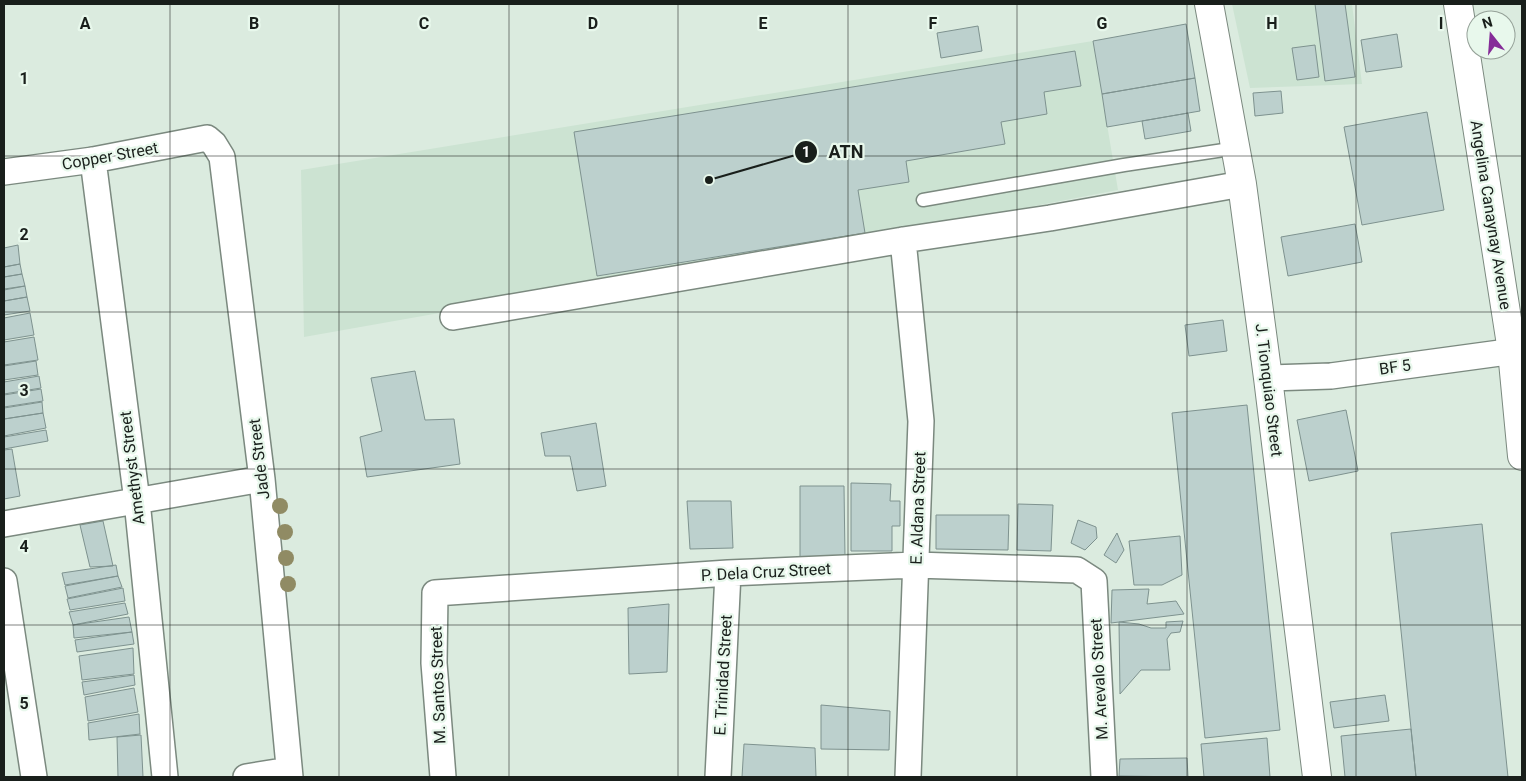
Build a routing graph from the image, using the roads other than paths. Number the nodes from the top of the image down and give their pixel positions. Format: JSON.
{"nodes":[{"id":1,"x":1210,"y":4,"type":"edge"},
{"id":2,"x":1458,"y":4,"type":"edge"},
{"id":3,"x":214,"y":144,"type":"joint"},
{"id":4,"x":1236,"y":148,"type":"junction"},
{"id":5,"x":93,"y":160,"type":"junction"},
{"id":6,"x":4,"y":172,"type":"edge"},
{"id":7,"x":1242,"y":184,"type":"junction"},
{"id":8,"x":923,"y":200,"type":"dead end"},
{"id":9,"x":903,"y":240,"type":"junction"},
{"id":10,"x":453,"y":317,"type":"dead end"},
{"id":11,"x":1517,"y":350,"type":"edge"},
{"id":12,"x":1268,"y":378,"type":"junction"},
{"id":13,"x":1522,"y":456,"type":"edge"},
{"id":14,"x":262,"y":479,"type":"junction"},
{"id":15,"x":137,"y":500,"type":"junction"},
{"id":16,"x":4,"y":524,"type":"edge"},
{"id":17,"x":915,"y":565,"type":"junction"},
{"id":18,"x":728,"y":573,"type":"junction"},
{"id":19,"x":4,"y":581,"type":"edge"},
{"id":20,"x":1094,"y":581,"type":"joint"},
{"id":21,"x":435,"y":593,"type":"joint"},
{"id":22,"x":290,"y":774,"type":"edge"},
{"id":23,"x":34,"y":777,"type":"edge"},
{"id":24,"x":165,"y":777,"type":"edge"},
{"id":25,"x":246,"y":777,"type":"edge"},
{"id":26,"x":443,"y":777,"type":"edge"},
{"id":27,"x":718,"y":777,"type":"edge"},
{"id":28,"x":908,"y":777,"type":"edge"},
{"id":29,"x":1104,"y":777,"type":"edge"},
{"id":30,"x":1317,"y":777,"type":"edge"}],
"edges":[{"from":1,"to":4,"type":"main road","name":"J. Tionquiao Street"},
{"from":2,"to":11,"type":"main road","name":"Angelina Canaynay Avenue"},
{"from":3,"to":5,"type":"street","name":"Copper Street"},
{"from":3,"to":14,"type":"street","name":"Jade Street"},
{"from":4,"to":7,"type":"main road","name":"J. Tionquiao Street"},
{"from":4,"to":8,"type":"lane"},
{"from":5,"to":6,"type":"street","name":"Copper Street"},
{"from":5,"to":15,"type":"street","name":"Amethyst Street"},
{"from":7,"to":9,"type":"street"},
{"from":7,"to":12,"type":"main road","name":"J. Tionquiao Street"},
{"from":9,"to":10,"type":"street"},
{"from":9,"to":17,"type":"street","name":"E. Aldana Street"},
{"from":11,"to":12,"type":"street","name":"BF 5"},
{"from":11,"to":13,"type":"main road","name":"Angelina Canaynay Avenue"},
{"from":12,"to":30,"type":"main road","name":"J. Tionquiao Street"},
{"from":14,"to":15,"type":"street"},
{"from":14,"to":22,"type":"street","name":"Jade Street"},
{"from":15,"to":16,"type":"street"},
{"from":15,"to":24,"type":"street","name":"Amethyst Street"},
{"from":17,"to":18,"type":"street","name":"P. Dela Cruz Street"},
{"from":17,"to":20,"type":"street","name":"P. Dela Cruz Street"},
{"from":17,"to":28,"type":"street","name":"E. Aldana Street"},
{"from":18,"to":21,"type":"street","name":"P. Dela Cruz Street"},
{"from":18,"to":27,"type":"street","name":"E. Trinidad Street"},
{"from":19,"to":23,"type":"street"},
{"from":20,"to":29,"type":"street","name":"M. Arevalo Street"},
{"from":21,"to":26,"type":"street","name":"M. Santos Street"},
{"from":22,"to":25,"type":"street"}]}
